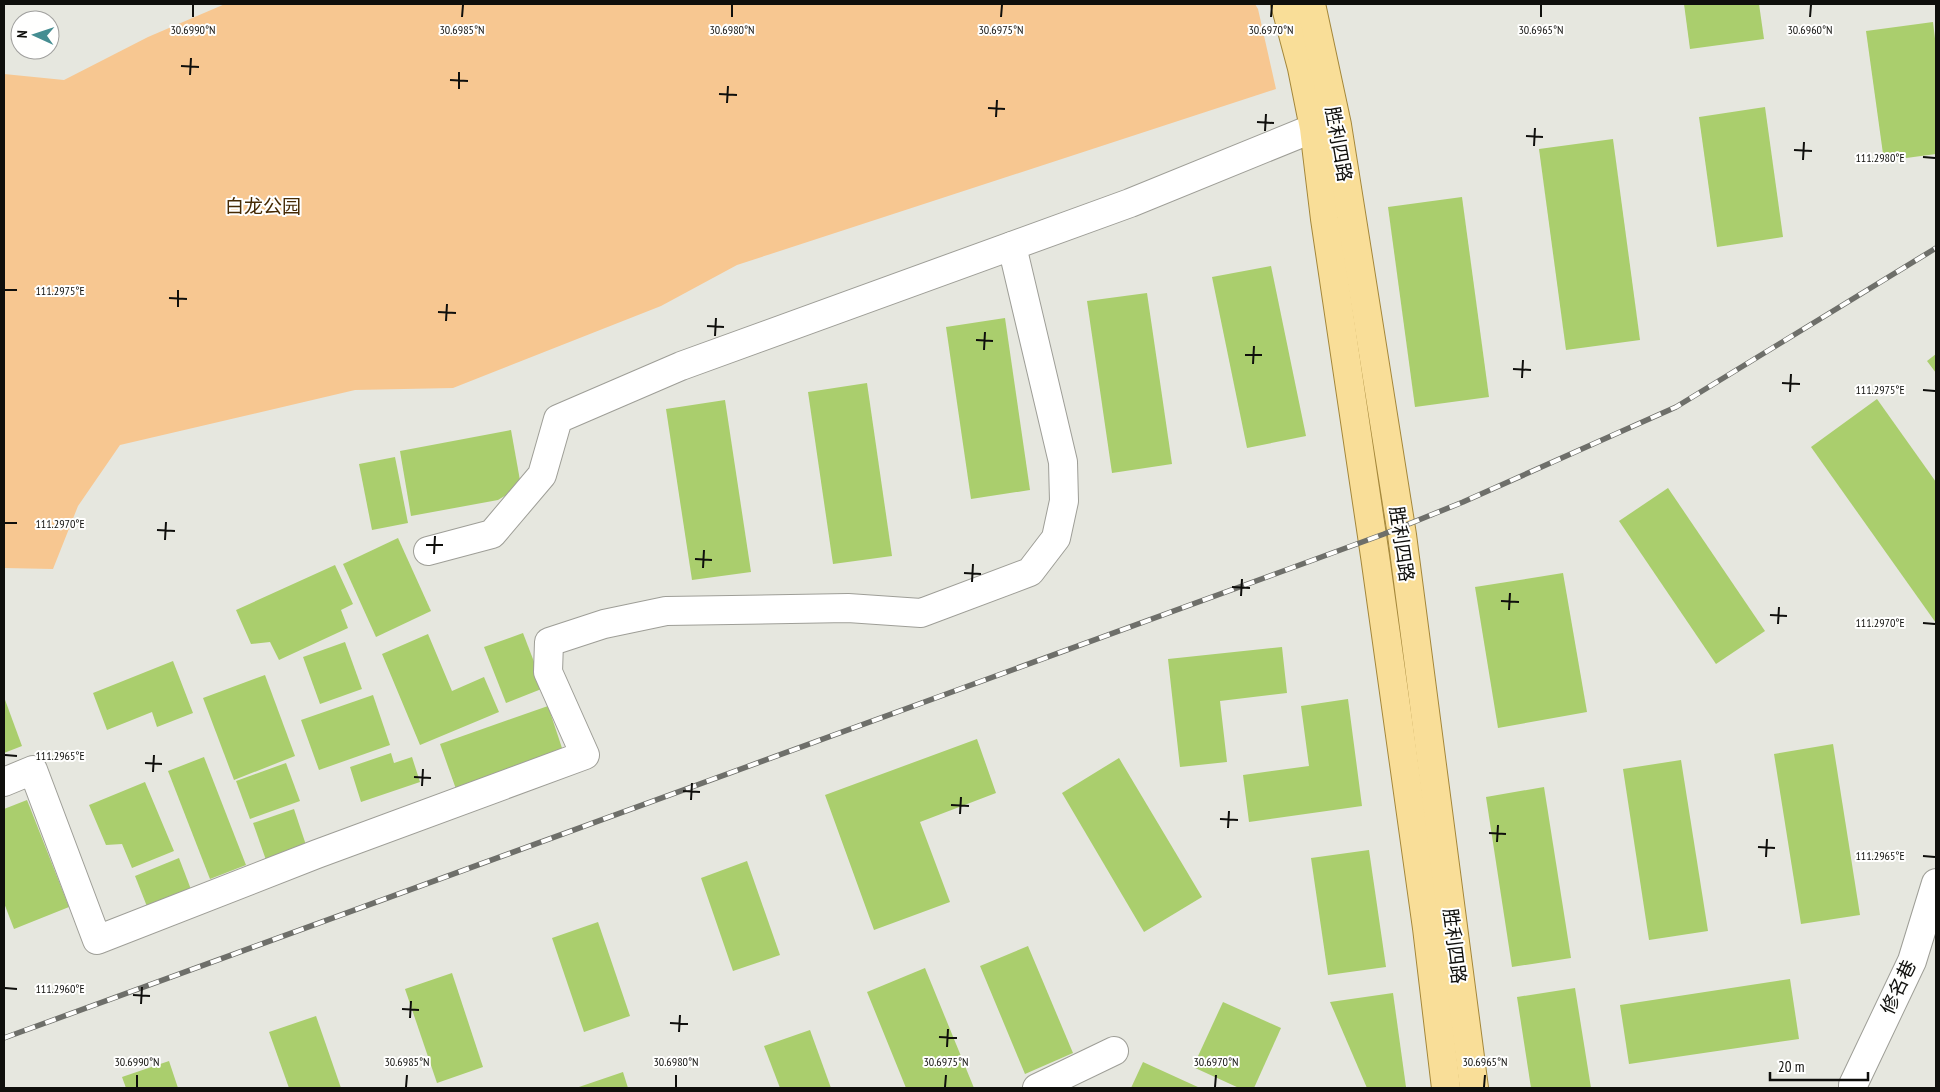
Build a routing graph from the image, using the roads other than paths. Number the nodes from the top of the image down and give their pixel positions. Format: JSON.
{"nodes":[{"id":1,"x":1285,"y":4,"type":"edge"},
{"id":2,"x":1311,"y":4,"type":"edge"},
{"id":3,"x":1314,"y":128,"type":"junction"},
{"id":4,"x":1012,"y":246,"type":"junction"},
{"id":5,"x":428,"y":551,"type":"dead end"},
{"id":6,"x":4,"y":782,"type":"edge"},
{"id":7,"x":1936,"y":883,"type":"edge"},
{"id":8,"x":1114,"y":1051,"type":"dead end"},
{"id":9,"x":1037,"y":1088,"type":"edge"},
{"id":10,"x":1446,"y":1088,"type":"edge"},
{"id":11,"x":1474,"y":1088,"type":"edge"},
{"id":12,"x":1853,"y":1088,"type":"edge"}],
"edges":[{"from":1,"to":3,"type":"main road","name":"胜利四路"},
{"from":2,"to":11,"type":"main road","name":"胜利四路"},
{"from":3,"to":4,"type":"street"},
{"from":3,"to":10,"type":"main road","name":"胜利四路"},
{"from":4,"to":5,"type":"street"},
{"from":4,"to":6,"type":"street"},
{"from":7,"to":12,"type":"street","name":"修名巷"},
{"from":8,"to":9,"type":"street"}]}
